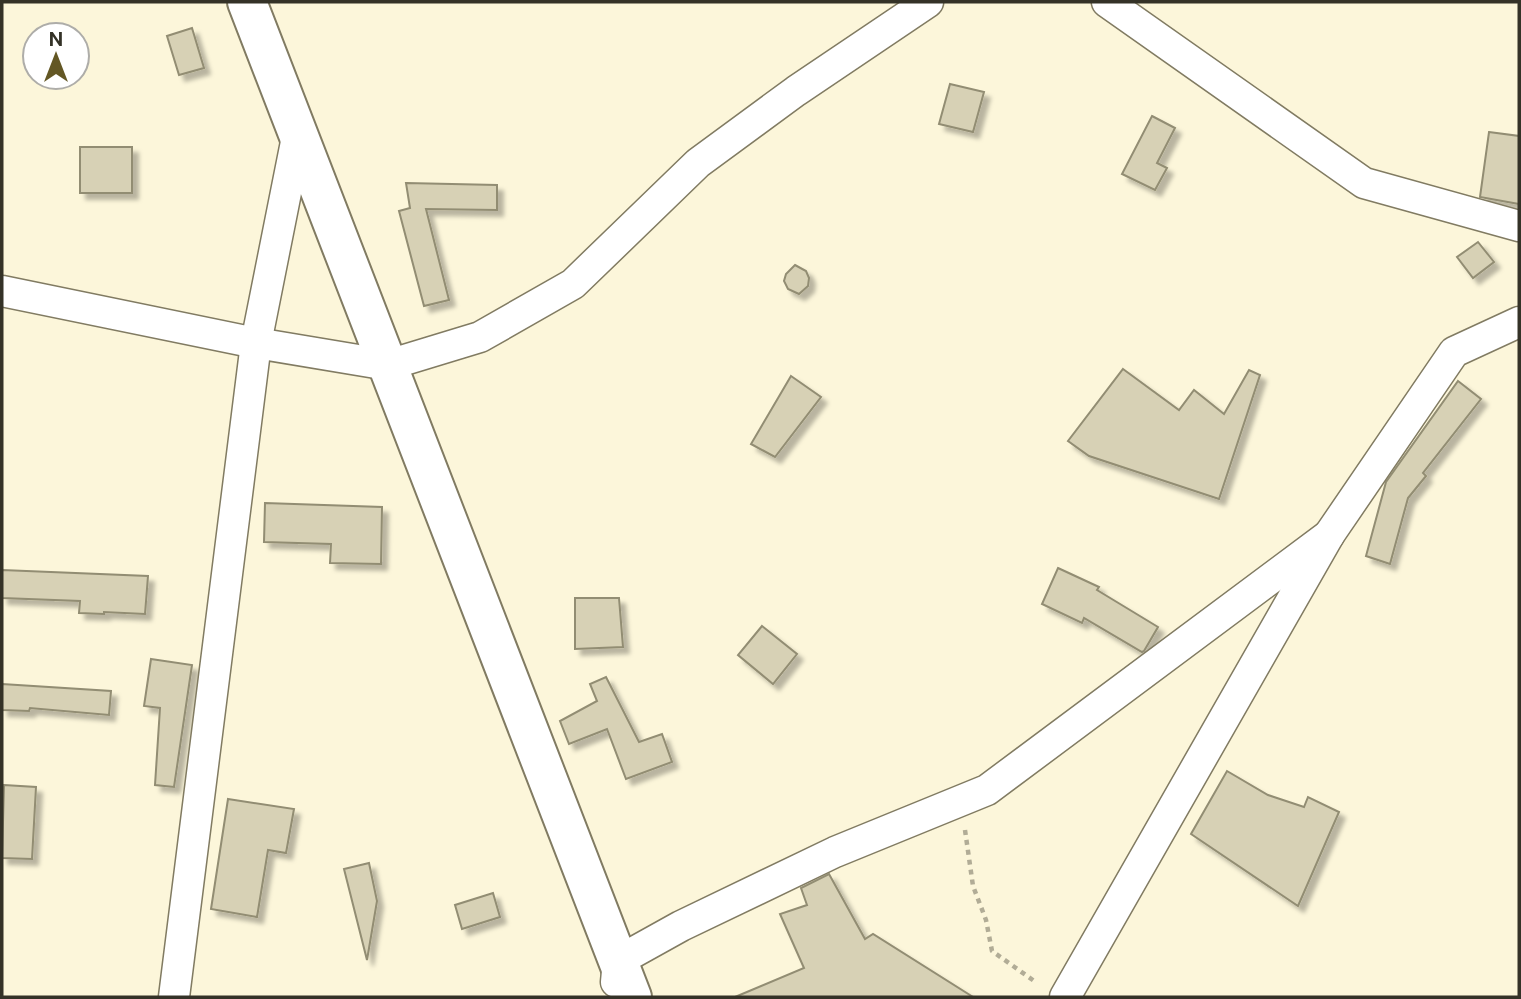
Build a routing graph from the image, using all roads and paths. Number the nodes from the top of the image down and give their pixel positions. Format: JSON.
{"nodes":[{"id":1,"x":247,"y":2,"type":"edge"},
{"id":2,"x":928,"y":2,"type":"edge"},
{"id":3,"x":1107,"y":2,"type":"edge"},
{"id":4,"x":298,"y":132,"type":"junction"},
{"id":5,"x":1519,"y":226,"type":"edge"},
{"id":6,"x":2,"y":291,"type":"edge"},
{"id":7,"x":1519,"y":322,"type":"edge"},
{"id":8,"x":256,"y":343,"type":"junction"},
{"id":9,"x":388,"y":365,"type":"junction"},
{"id":10,"x":1329,"y":535,"type":"junction"},
{"id":11,"x":987,"y":790,"type":"junction"},
{"id":12,"x":616,"y":979,"type":"edge"},
{"id":13,"x":1055,"y":993,"type":"edge"},
{"id":14,"x":174,"y":997,"type":"edge"},
{"id":15,"x":632,"y":997,"type":"edge"}],
"edges":[{"from":1,"to":4,"type":"main road"},
{"from":2,"to":9,"type":"street"},
{"from":3,"to":5,"type":"street"},
{"from":4,"to":8,"type":"street"},
{"from":4,"to":9,"type":"main road"},
{"from":6,"to":8,"type":"street"},
{"from":7,"to":10,"type":"street"},
{"from":8,"to":9,"type":"street"},
{"from":8,"to":14,"type":"street"},
{"from":9,"to":12,"type":"main road"},
{"from":10,"to":11,"type":"street"},
{"from":10,"to":13,"type":"street"},
{"from":11,"to":12,"type":"street"},
{"from":11,"to":13,"type":"path"},
{"from":12,"to":15,"type":"main road"}]}
